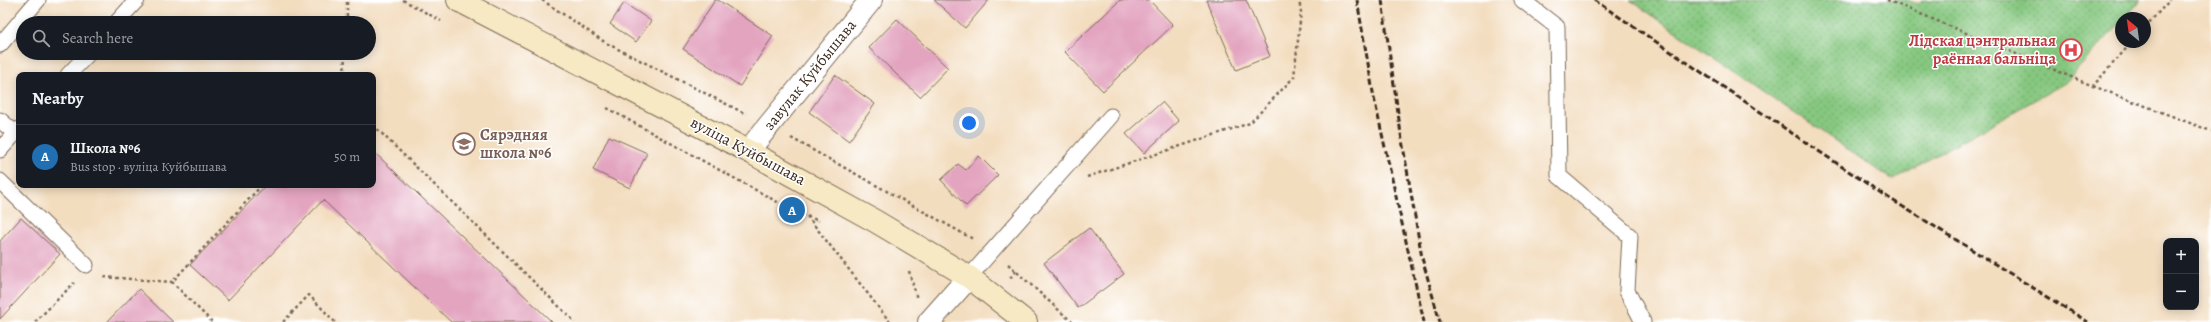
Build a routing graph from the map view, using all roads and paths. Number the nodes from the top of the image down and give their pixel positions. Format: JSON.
{"nodes":[{"id":1,"x":38,"y":0,"type":"edge"},
{"id":2,"x":137,"y":0,"type":"edge"},
{"id":3,"x":347,"y":0,"type":"edge"},
{"id":4,"x":458,"y":0,"type":"edge"},
{"id":5,"x":542,"y":0,"type":"edge"},
{"id":6,"x":871,"y":0,"type":"edge"},
{"id":7,"x":1299,"y":0,"type":"edge"},
{"id":8,"x":1522,"y":0,"type":"edge"},
{"id":9,"x":1887,"y":0,"type":"edge"},
{"id":10,"x":2170,"y":0,"type":"edge"},
{"id":11,"x":24,"y":16,"type":"edge"},
{"id":12,"x":122,"y":16,"type":"edge"},
{"id":13,"x":346,"y":16,"type":"edge"},
{"id":14,"x":2151,"y":21,"type":"edge"},
{"id":15,"x":16,"y":26,"type":"edge"},
{"id":16,"x":0,"y":45,"type":"edge"},
{"id":17,"x":2127,"y":48,"type":"edge"},
{"id":18,"x":82,"y":60,"type":"edge"},
{"id":19,"x":345,"y":60,"type":"edge"},
{"id":20,"x":71,"y":72,"type":"edge"},
{"id":21,"x":344,"y":72,"type":"edge"},
{"id":22,"x":2093,"y":86,"type":"junction"},
{"id":23,"x":606,"y":108,"type":"dead end"},
{"id":24,"x":1111,"y":116,"type":"dead end"},
{"id":25,"x":0,"y":120,"type":"edge"},
{"id":26,"x":768,"y":126,"type":"junction"},
{"id":27,"x":376,"y":128,"type":"edge"},
{"id":28,"x":16,"y":130,"type":"edge"},
{"id":29,"x":16,"y":132,"type":"edge"},
{"id":30,"x":2211,"y":132,"type":"edge"},
{"id":31,"x":0,"y":150,"type":"edge"},
{"id":32,"x":748,"y":151,"type":"junction"},
{"id":33,"x":1083,"y":178,"type":"dead end"},
{"id":34,"x":0,"y":181,"type":"edge"},
{"id":35,"x":259,"y":188,"type":"edge"},
{"id":36,"x":807,"y":216,"type":"junction"},
{"id":37,"x":821,"y":222,"type":"dead end"},
{"id":38,"x":993,"y":250,"type":"junction"},
{"id":39,"x":86,"y":265,"type":"dead end"},
{"id":40,"x":908,"y":266,"type":"dead end"},
{"id":41,"x":96,"y":277,"type":"dead end"},
{"id":42,"x":969,"y":277,"type":"junction"},
{"id":43,"x":76,"y":281,"type":"dead end"},
{"id":44,"x":172,"y":282,"type":"junction"},
{"id":45,"x":932,"y":319,"type":"edge"},
{"id":46,"x":35,"y":322,"type":"edge"},
{"id":47,"x":212,"y":322,"type":"edge"},
{"id":48,"x":283,"y":322,"type":"edge"},
{"id":49,"x":335,"y":322,"type":"edge"},
{"id":50,"x":575,"y":322,"type":"edge"},
{"id":51,"x":890,"y":322,"type":"edge"},
{"id":52,"x":1026,"y":322,"type":"edge"},
{"id":53,"x":1072,"y":322,"type":"edge"},
{"id":54,"x":1643,"y":322,"type":"edge"}],
"edges":[{"from":1,"to":11,"type":"lane"},
{"from":2,"to":12,"type":"lane"},
{"from":3,"to":13,"type":"path"},
{"from":4,"to":32,"type":"main road","name":"вуліца Куйбышава"},
{"from":5,"to":26,"type":"path"},
{"from":6,"to":26,"type":"street","name":"завулак Куйбышава"},
{"from":7,"to":33,"type":"path"},
{"from":8,"to":54,"type":"lane"},
{"from":9,"to":22,"type":"path"},
{"from":10,"to":14,"type":"path"},
{"from":15,"to":16,"type":"lane"},
{"from":17,"to":22,"type":"path"},
{"from":18,"to":20,"type":"lane"},
{"from":19,"to":21,"type":"path"},
{"from":22,"to":30,"type":"path"},
{"from":23,"to":36,"type":"path"},
{"from":24,"to":38,"type":"lane"},
{"from":25,"to":28,"type":"lane"},
{"from":26,"to":32,"type":"street","name":"завулак Куйбышава"},
{"from":26,"to":38,"type":"path"},
{"from":27,"to":50,"type":"path"},
{"from":29,"to":31,"type":"lane"},
{"from":32,"to":42,"type":"main road","name":"вуліца Куйбышава"},
{"from":34,"to":39,"type":"lane"},
{"from":35,"to":44,"type":"path"},
{"from":36,"to":37,"type":"path"},
{"from":36,"to":51,"type":"path"},
{"from":38,"to":42,"type":"lane"},
{"from":38,"to":53,"type":"path"},
{"from":40,"to":45,"type":"path"},
{"from":41,"to":44,"type":"path"},
{"from":42,"to":45,"type":"street"},
{"from":42,"to":52,"type":"main road","name":"вуліца Куйбышава"},
{"from":43,"to":46,"type":"path"},
{"from":44,"to":47,"type":"path"},
{"from":48,"to":49,"type":"path"}]}
